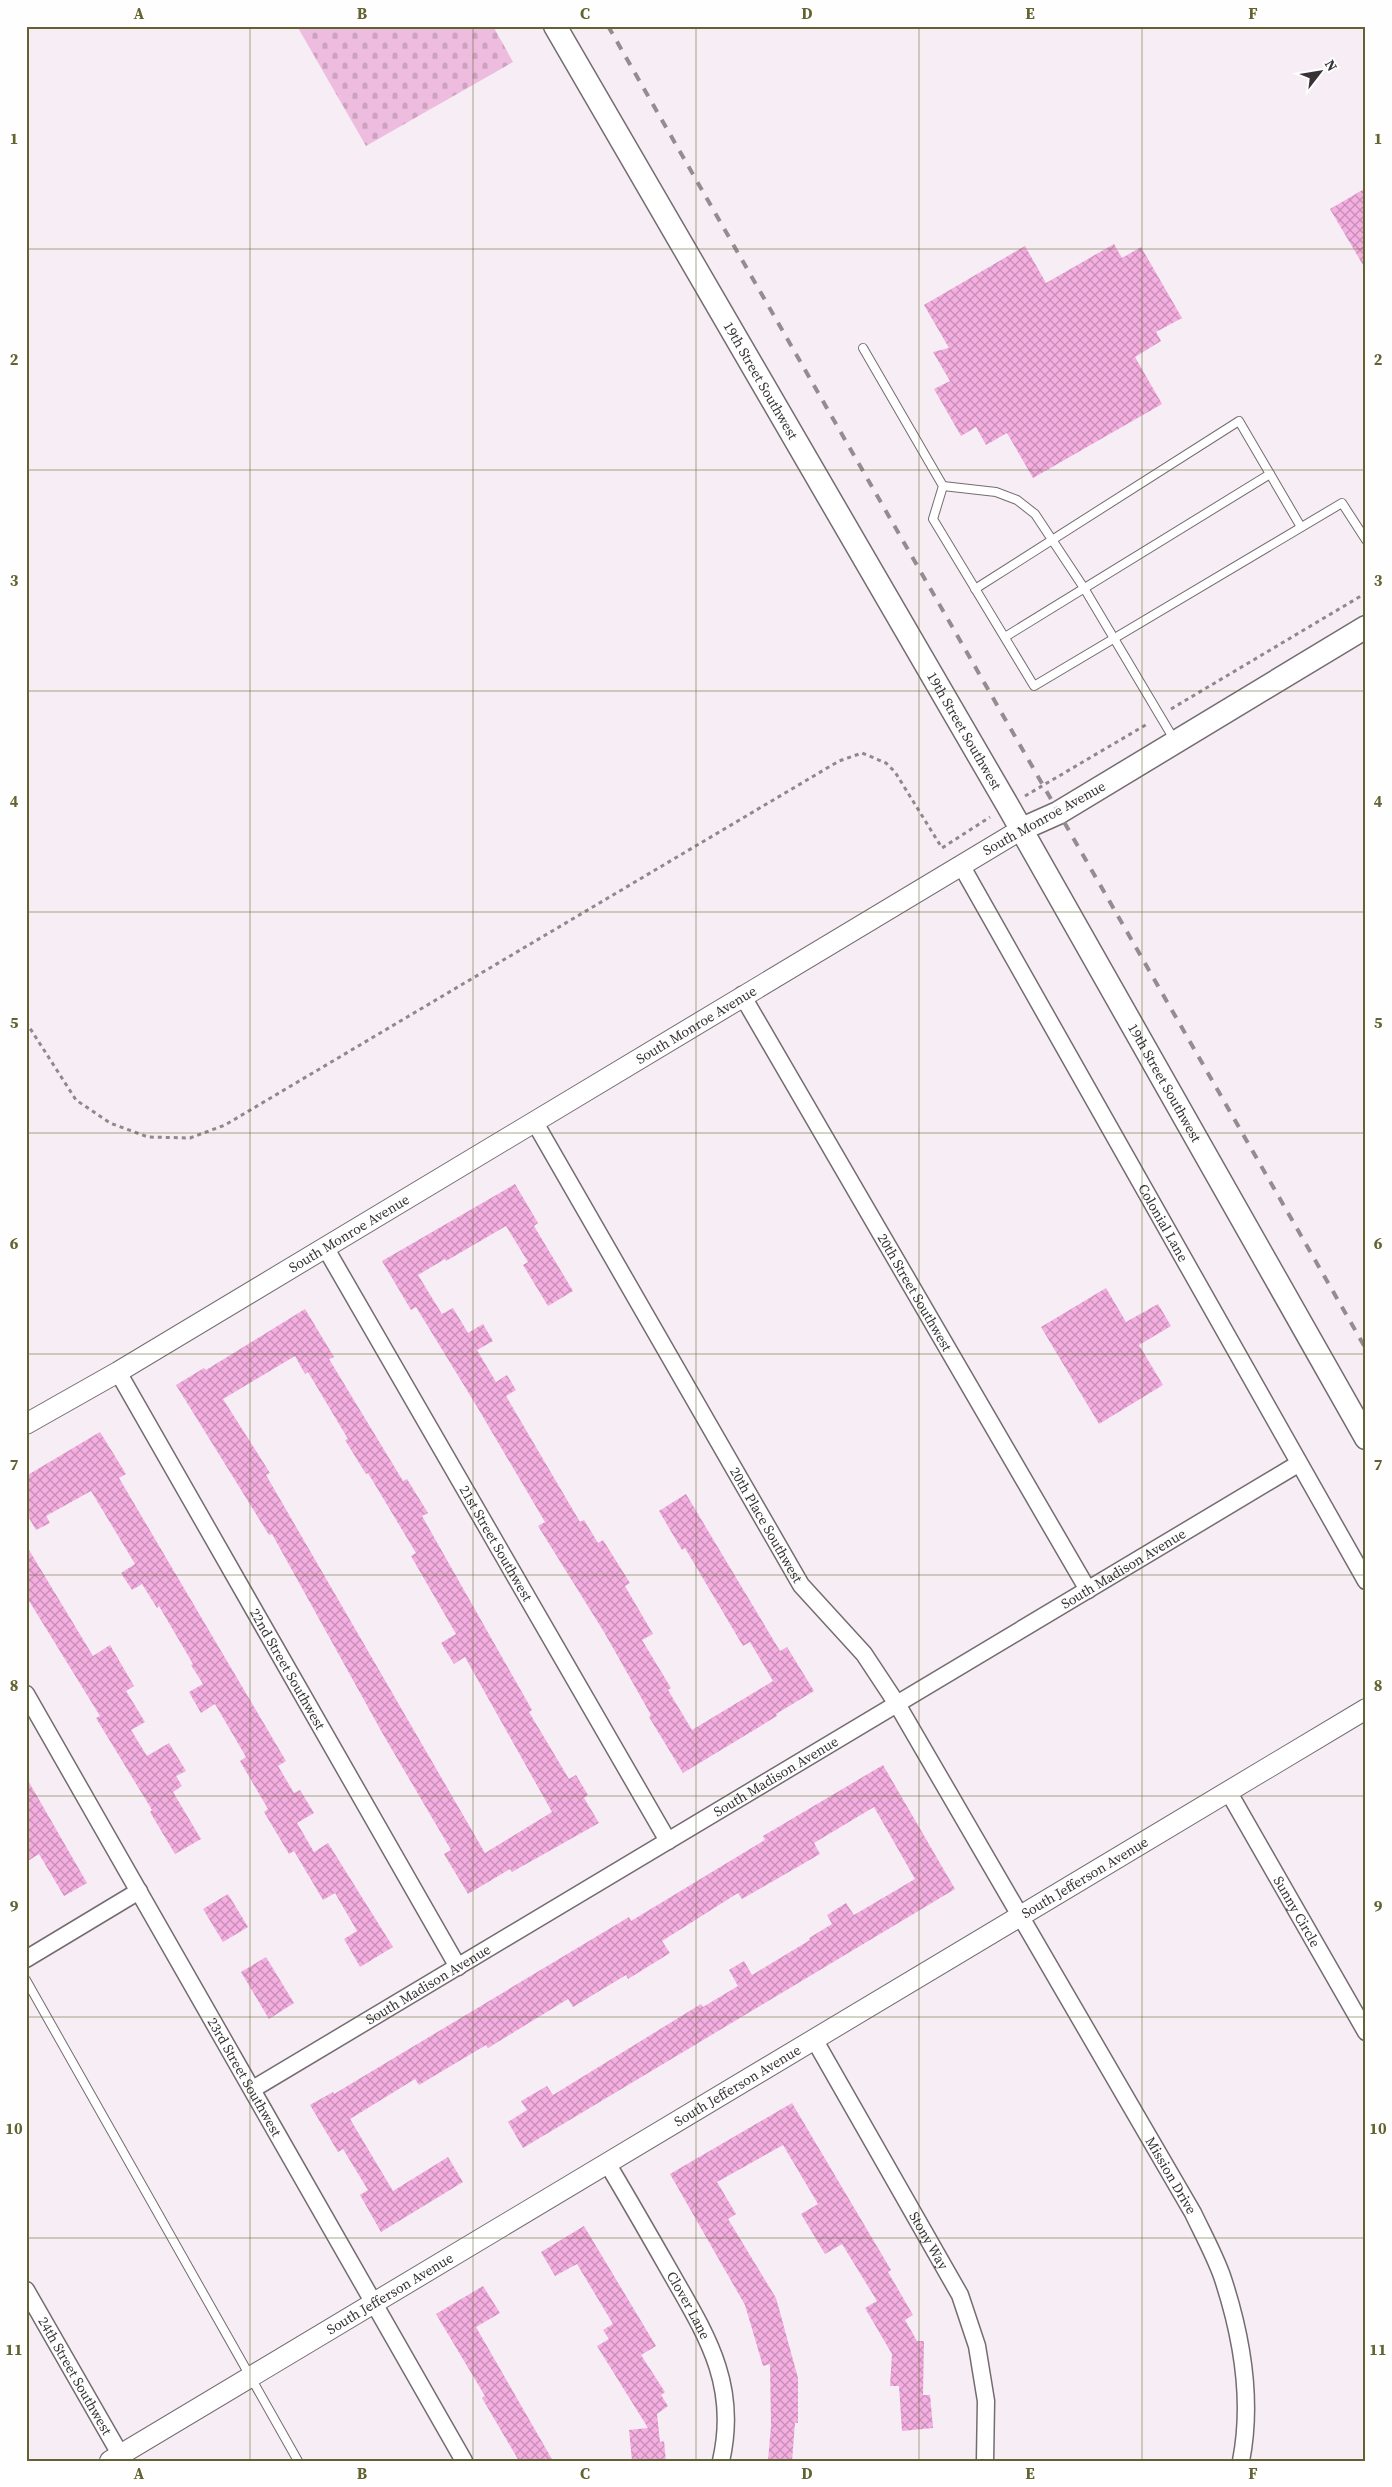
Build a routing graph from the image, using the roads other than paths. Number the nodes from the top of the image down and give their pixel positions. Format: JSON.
{"nodes":[{"id":1,"x":556,"y":26,"type":"edge"},
{"id":2,"x":863,"y":348,"type":"dead end"},
{"id":3,"x":1270,"y":474,"type":"junction"},
{"id":4,"x":943,"y":486,"type":"junction"},
{"id":5,"x":1300,"y":527,"type":"junction"},
{"id":6,"x":1052,"y":540,"type":"junction"},
{"id":7,"x":1366,"y":540,"type":"edge"},
{"id":8,"x":1084,"y":588,"type":"junction"},
{"id":9,"x":976,"y":589,"type":"junction"},
{"id":10,"x":1366,"y":627,"type":"edge"},
{"id":11,"x":1005,"y":637,"type":"junction"},
{"id":12,"x":1113,"y":640,"type":"junction"},
{"id":13,"x":1176,"y":742,"type":"junction"},
{"id":14,"x":1022,"y":829,"type":"junction"},
{"id":15,"x":961,"y":865,"type":"junction"},
{"id":16,"x":742,"y":995,"type":"junction"},
{"id":17,"x":534,"y":1121,"type":"junction"},
{"id":18,"x":325,"y":1247,"type":"junction"},
{"id":19,"x":118,"y":1372,"type":"junction"},
{"id":20,"x":26,"y":1424,"type":"edge"},
{"id":21,"x":1366,"y":1438,"type":"edge"},
{"id":22,"x":1298,"y":1464,"type":"junction"},
{"id":23,"x":1366,"y":1581,"type":"edge"},
{"id":24,"x":1088,"y":1590,"type":"junction"},
{"id":25,"x":26,"y":1694,"type":"edge"},
{"id":26,"x":897,"y":1704,"type":"junction"},
{"id":27,"x":1366,"y":1709,"type":"edge"},
{"id":28,"x":1228,"y":1791,"type":"junction"},
{"id":29,"x":668,"y":1841,"type":"junction"},
{"id":30,"x":139,"y":1890,"type":"junction"},
{"id":31,"x":1022,"y":1915,"type":"junction"},
{"id":32,"x":26,"y":1958,"type":"edge"},
{"id":33,"x":458,"y":1966,"type":"junction"},
{"id":34,"x":26,"y":1980,"type":"edge"},
{"id":35,"x":1366,"y":2032,"type":"edge"},
{"id":36,"x":814,"y":2039,"type":"junction"},
{"id":37,"x":252,"y":2089,"type":"junction"},
{"id":38,"x":607,"y":2163,"type":"junction"},
{"id":39,"x":26,"y":2290,"type":"edge"},
{"id":40,"x":374,"y":2302,"type":"junction"},
{"id":41,"x":251,"y":2376,"type":"junction"},
{"id":42,"x":118,"y":2459,"type":"edge"},
{"id":43,"x":298,"y":2461,"type":"edge"},
{"id":44,"x":464,"y":2461,"type":"edge"},
{"id":45,"x":721,"y":2461,"type":"edge"},
{"id":46,"x":985,"y":2461,"type":"edge"},
{"id":47,"x":1241,"y":2461,"type":"edge"}],
"edges":[{"from":1,"to":14,"type":"main road","name":"19th Street Southwest"},
{"from":2,"to":4,"type":"lane"},
{"from":3,"to":5,"type":"lane"},
{"from":3,"to":6,"type":"lane"},
{"from":3,"to":8,"type":"lane"},
{"from":4,"to":6,"type":"lane"},
{"from":4,"to":9,"type":"lane"},
{"from":5,"to":7,"type":"lane"},
{"from":5,"to":12,"type":"lane"},
{"from":6,"to":8,"type":"lane"},
{"from":6,"to":9,"type":"lane"},
{"from":8,"to":11,"type":"lane"},
{"from":8,"to":12,"type":"lane"},
{"from":9,"to":11,"type":"lane"},
{"from":10,"to":13,"type":"main road","name":"South Monroe Avenue"},
{"from":11,"to":12,"type":"lane"},
{"from":12,"to":13,"type":"lane"},
{"from":13,"to":14,"type":"main road","name":"South Monroe Avenue"},
{"from":14,"to":15,"type":"street","name":"South Monroe Avenue"},
{"from":14,"to":21,"type":"main road","name":"19th Street Southwest"},
{"from":15,"to":16,"type":"street","name":"South Monroe Avenue"},
{"from":15,"to":22,"type":"street","name":"Colonial Lane"},
{"from":16,"to":17,"type":"street","name":"South Monroe Avenue"},
{"from":16,"to":24,"type":"street","name":"20th Street Southwest"},
{"from":17,"to":18,"type":"street","name":"South Monroe Avenue"},
{"from":17,"to":26,"type":"street","name":"20th Place Southwest"},
{"from":18,"to":19,"type":"street","name":"South Monroe Avenue"},
{"from":18,"to":29,"type":"street","name":"21st Street Southwest"},
{"from":19,"to":20,"type":"street","name":"South Monroe Avenue"},
{"from":19,"to":33,"type":"street","name":"22nd Street Southwest"},
{"from":22,"to":23,"type":"street","name":"Colonial Lane"},
{"from":22,"to":24,"type":"street","name":"South Madison Avenue"},
{"from":24,"to":26,"type":"street","name":"South Madison Avenue"},
{"from":25,"to":30,"type":"street","name":"23rd Street Southwest"},
{"from":26,"to":29,"type":"street","name":"South Madison Avenue"},
{"from":26,"to":31,"type":"street","name":"20th Place Southwest"},
{"from":27,"to":28,"type":"street","name":"South Jefferson Avenue"},
{"from":28,"to":31,"type":"street","name":"South Jefferson Avenue"},
{"from":28,"to":35,"type":"street","name":"Sunny Circle"},
{"from":29,"to":33,"type":"street","name":"South Madison Avenue"},
{"from":30,"to":32,"type":"street"},
{"from":30,"to":37,"type":"street","name":"23rd Street Southwest"},
{"from":31,"to":36,"type":"street","name":"South Jefferson Avenue"},
{"from":31,"to":47,"type":"street","name":"Mission Drive"},
{"from":33,"to":37,"type":"street","name":"South Madison Avenue"},
{"from":34,"to":41,"type":"lane"},
{"from":36,"to":38,"type":"street","name":"South Jefferson Avenue"},
{"from":36,"to":46,"type":"street","name":"Stony Way"},
{"from":37,"to":40,"type":"street","name":"23rd Street Southwest"},
{"from":38,"to":40,"type":"street","name":"South Jefferson Avenue"},
{"from":38,"to":45,"type":"street","name":"Clover Lane"},
{"from":39,"to":42,"type":"street","name":"24th Street Southwest"},
{"from":40,"to":41,"type":"street","name":"South Jefferson Avenue"},
{"from":40,"to":44,"type":"street","name":"23rd Street Southwest"},
{"from":41,"to":42,"type":"street","name":"South Jefferson Avenue"},
{"from":41,"to":43,"type":"lane"}]}
